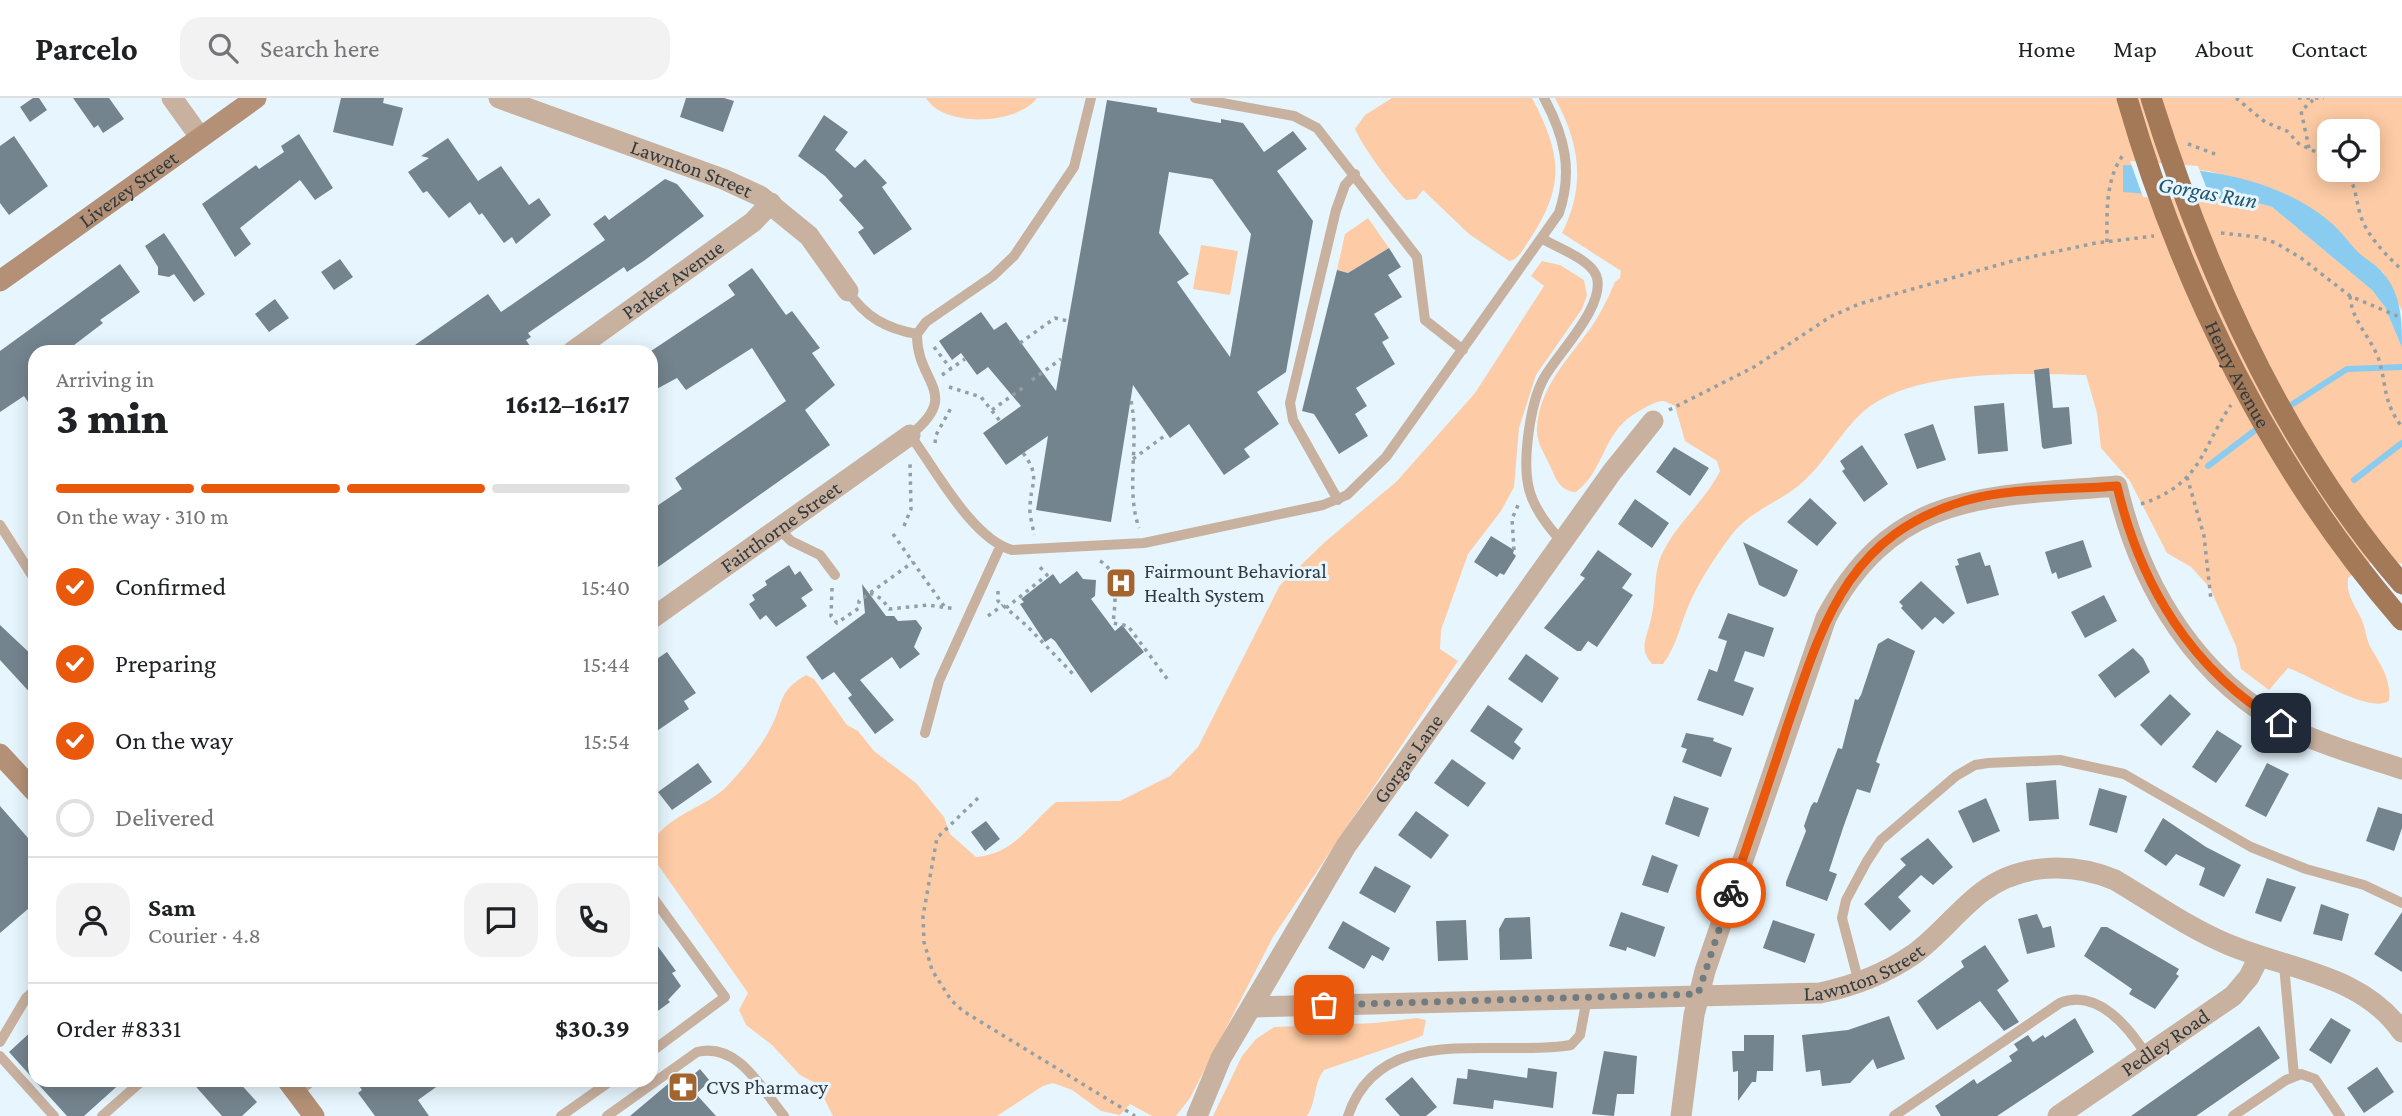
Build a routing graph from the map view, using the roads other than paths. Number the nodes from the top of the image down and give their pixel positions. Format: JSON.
{"nodes":[{"id":1,"x":172,"y":98,"type":"edge"},
{"id":2,"x":256,"y":98,"type":"edge"},
{"id":3,"x":499,"y":98,"type":"edge"},
{"id":4,"x":1091,"y":98,"type":"edge"},
{"id":5,"x":1195,"y":98,"type":"edge"},
{"id":6,"x":1544,"y":98,"type":"edge"},
{"id":7,"x":2127,"y":98,"type":"edge"},
{"id":8,"x":2151,"y":98,"type":"edge"},
{"id":9,"x":200,"y":137,"type":"junction"},
{"id":10,"x":1355,"y":174,"type":"junction"},
{"id":11,"x":771,"y":203,"type":"junction"},
{"id":12,"x":1544,"y":239,"type":"junction"},
{"id":13,"x":0,"y":281,"type":"edge"},
{"id":14,"x":848,"y":291,"type":"joint"},
{"id":15,"x":917,"y":334,"type":"junction"},
{"id":16,"x":582,"y":345,"type":"edge"},
{"id":17,"x":1463,"y":349,"type":"junction"},
{"id":18,"x":1653,"y":421,"type":"road end"},
{"id":19,"x":910,"y":435,"type":"junction"},
{"id":20,"x":1338,"y":500,"type":"junction"},
{"id":21,"x":0,"y":525,"type":"edge"},
{"id":22,"x":779,"y":529,"type":"junction"},
{"id":23,"x":1563,"y":543,"type":"junction"},
{"id":24,"x":1000,"y":547,"type":"junction"},
{"id":25,"x":28,"y":569,"type":"edge"},
{"id":26,"x":831,"y":578,"type":"road end"},
{"id":27,"x":2402,"y":584,"type":"edge"},
{"id":28,"x":658,"y":614,"type":"edge"},
{"id":29,"x":2402,"y":621,"type":"edge"},
{"id":30,"x":925,"y":733,"type":"dead end"},
{"id":31,"x":0,"y":754,"type":"edge"},
{"id":32,"x":2402,"y":769,"type":"edge"},
{"id":33,"x":28,"y":777,"type":"edge"},
{"id":34,"x":2402,"y":903,"type":"edge"},
{"id":35,"x":658,"y":905,"type":"edge"},
{"id":36,"x":2259,"y":957,"type":"junction"},
{"id":37,"x":2284,"y":965,"type":"junction"},
{"id":38,"x":1859,"y":983,"type":"junction"},
{"id":39,"x":1698,"y":994,"type":"junction"},
{"id":40,"x":28,"y":996,"type":"edge"},
{"id":41,"x":1587,"y":998,"type":"junction"},
{"id":42,"x":1252,"y":1007,"type":"junction"},
{"id":43,"x":2402,"y":1032,"type":"edge"},
{"id":44,"x":0,"y":1042,"type":"edge"},
{"id":45,"x":658,"y":1047,"type":"edge"},
{"id":46,"x":0,"y":1056,"type":"edge"},
{"id":47,"x":2147,"y":1056,"type":"junction"},
{"id":48,"x":2294,"y":1076,"type":"junction"},
{"id":49,"x":658,"y":1080,"type":"edge"},
{"id":50,"x":135,"y":1087,"type":"edge"},
{"id":51,"x":300,"y":1087,"type":"edge"},
{"id":52,"x":602,"y":1087,"type":"edge"},
{"id":53,"x":648,"y":1087,"type":"edge"},
{"id":54,"x":54,"y":1116,"type":"edge"},
{"id":55,"x":102,"y":1116,"type":"edge"},
{"id":56,"x":314,"y":1116,"type":"edge"},
{"id":57,"x":561,"y":1116,"type":"edge"},
{"id":58,"x":607,"y":1116,"type":"edge"},
{"id":59,"x":784,"y":1116,"type":"edge"},
{"id":60,"x":1197,"y":1116,"type":"edge"},
{"id":61,"x":1348,"y":1116,"type":"edge"},
{"id":62,"x":1681,"y":1116,"type":"edge"},
{"id":63,"x":1894,"y":1116,"type":"edge"},
{"id":64,"x":2058,"y":1116,"type":"edge"},
{"id":65,"x":2233,"y":1116,"type":"edge"},
{"id":66,"x":2340,"y":1116,"type":"edge"}],
"edges":[{"from":1,"to":9,"type":"street"},
{"from":2,"to":9,"type":"street","name":"Livezey Street"},
{"from":3,"to":11,"type":"street","name":"Lawnton Street"},
{"from":4,"to":15,"type":"lane"},
{"from":5,"to":10,"type":"lane"},
{"from":6,"to":12,"type":"lane"},
{"from":7,"to":29,"type":"main road","name":"Henry Avenue","bridge":true},
{"from":8,"to":27,"type":"main road","name":"Henry Avenue","bridge":true},
{"from":9,"to":13,"type":"street","name":"Livezey Street"},
{"from":10,"to":17,"type":"lane"},
{"from":10,"to":20,"type":"lane"},
{"from":11,"to":14,"type":"street","name":"Lawnton Street"},
{"from":11,"to":16,"type":"street","name":"Parker Avenue"},
{"from":12,"to":17,"type":"lane"},
{"from":12,"to":23,"type":"lane"},
{"from":14,"to":15,"type":"lane"},
{"from":15,"to":19,"type":"lane"},
{"from":17,"to":20,"type":"lane"},
{"from":18,"to":23,"type":"street","name":"Gorgas Lane"},
{"from":19,"to":22,"type":"street","name":"Fairthorne Street"},
{"from":19,"to":24,"type":"lane"},
{"from":20,"to":24,"type":"lane"},
{"from":21,"to":25,"type":"lane"},
{"from":22,"to":26,"type":"lane"},
{"from":22,"to":28,"type":"street","name":"Fairthorne Street"},
{"from":23,"to":42,"type":"street","name":"Gorgas Lane"},
{"from":24,"to":30,"type":"lane"},
{"from":31,"to":33,"type":"street"},
{"from":32,"to":39,"type":"street"},
{"from":34,"to":38,"type":"lane"},
{"from":35,"to":45,"type":"lane"},
{"from":36,"to":37,"type":"street","name":"Lawnton Street"},
{"from":36,"to":38,"type":"street","name":"Lawnton Street"},
{"from":36,"to":47,"type":"street","name":"Pedley Road"},
{"from":37,"to":43,"type":"street","name":"Lawnton Street"},
{"from":37,"to":48,"type":"lane"},
{"from":38,"to":39,"type":"street","name":"Lawnton Street"},
{"from":39,"to":41,"type":"street","name":"Lawnton Street"},
{"from":39,"to":62,"type":"street"},
{"from":40,"to":44,"type":"lane"},
{"from":41,"to":42,"type":"street","name":"Lawnton Street"},
{"from":41,"to":61,"type":"lane"},
{"from":42,"to":60,"type":"street","name":"Gorgas Lane"},
{"from":46,"to":54,"type":"lane"},
{"from":47,"to":63,"type":"lane"},
{"from":47,"to":64,"type":"street","name":"Pedley Road"},
{"from":48,"to":65,"type":"lane"},
{"from":48,"to":66,"type":"lane"},
{"from":49,"to":59,"type":"lane"},
{"from":50,"to":55,"type":"lane"},
{"from":51,"to":56,"type":"street"},
{"from":52,"to":57,"type":"lane"},
{"from":53,"to":58,"type":"lane"}]}
